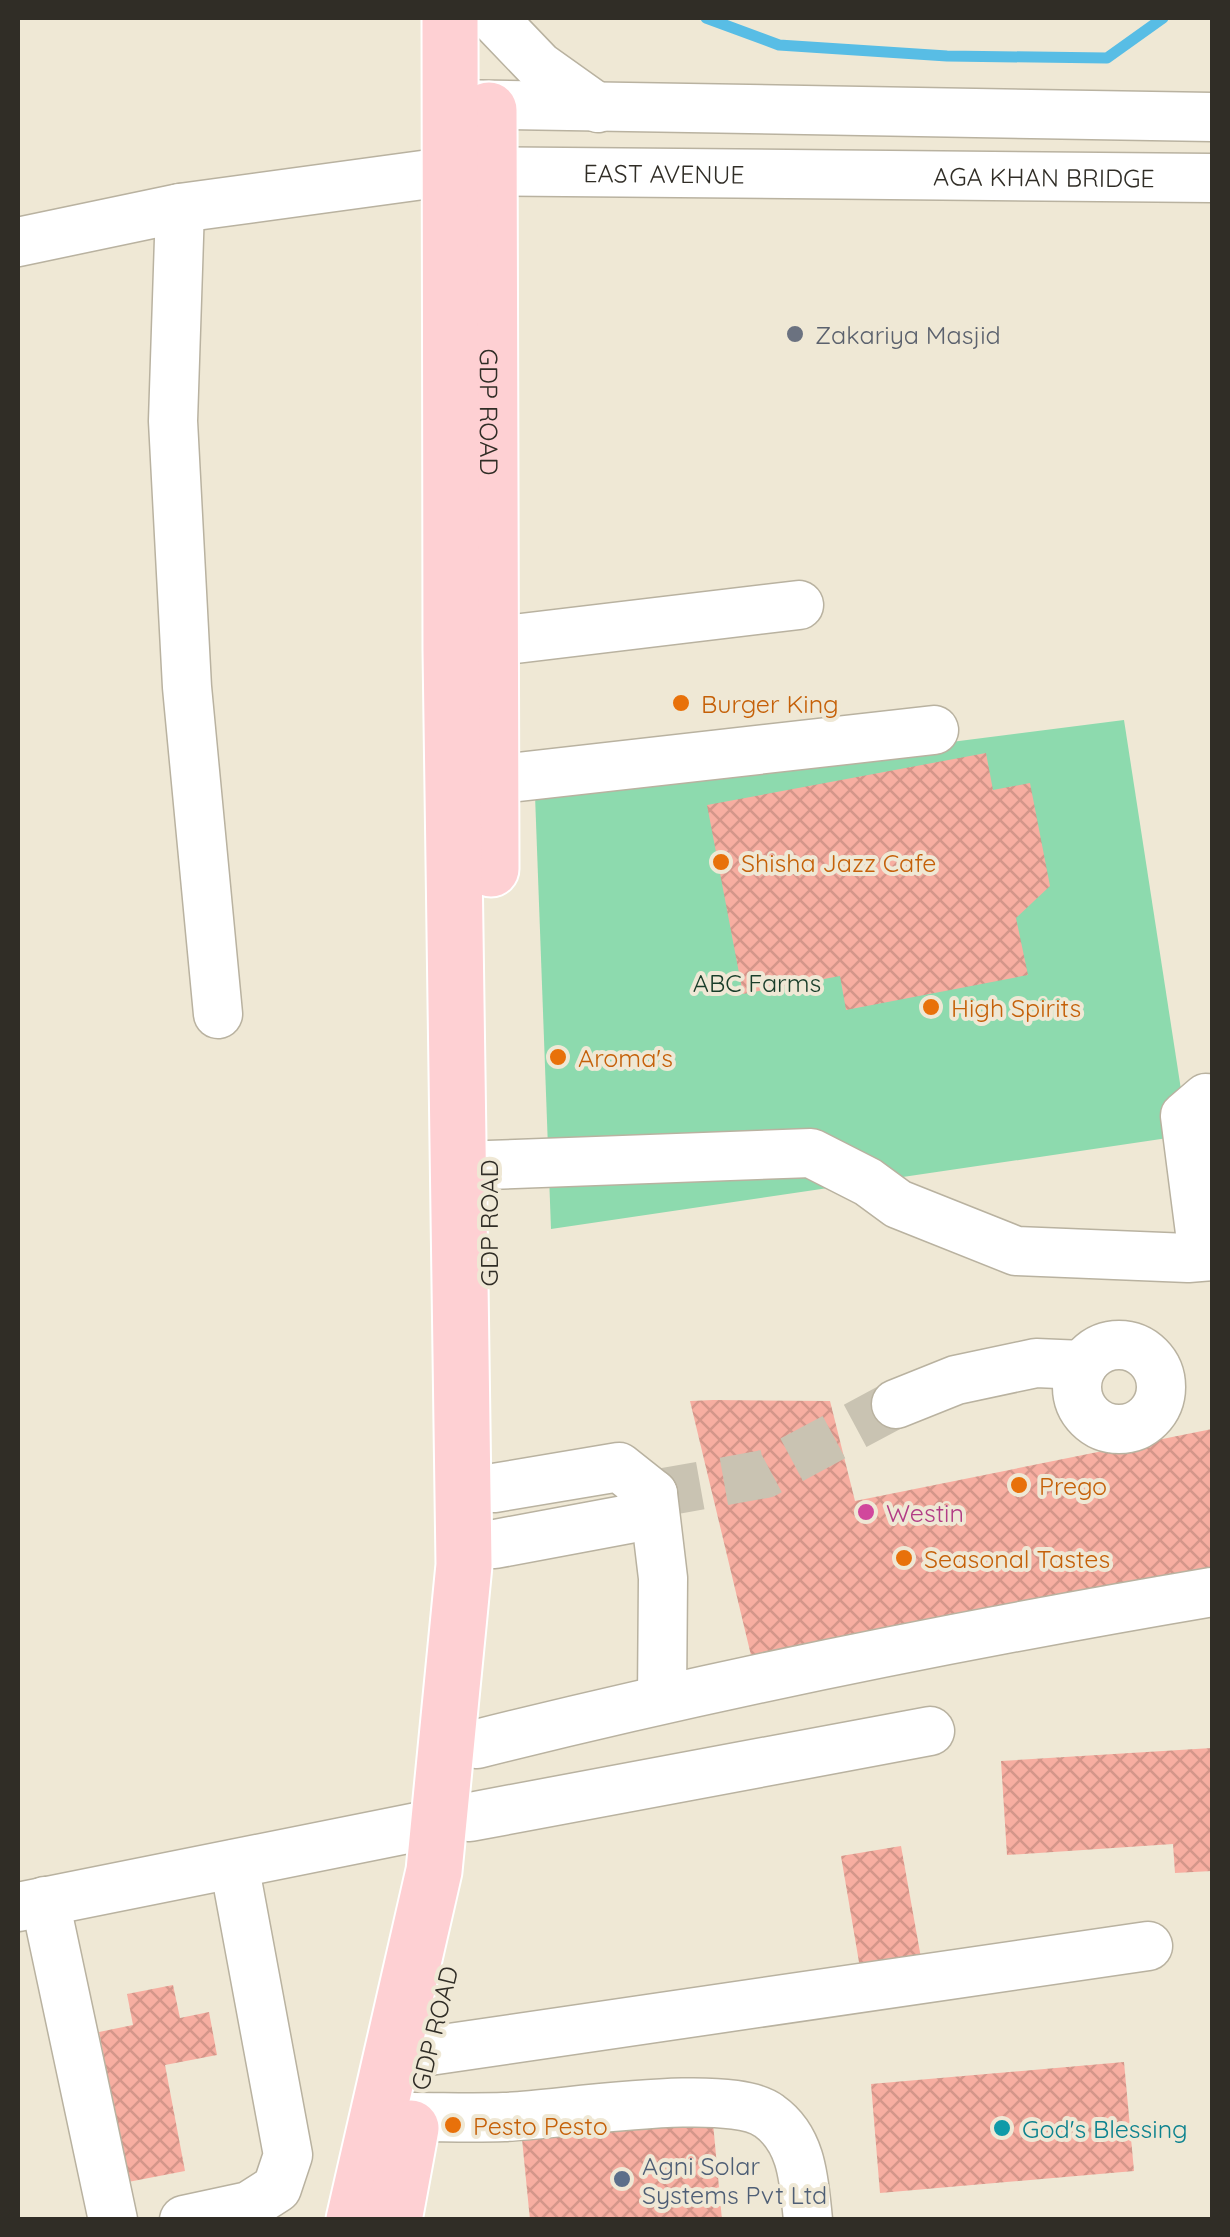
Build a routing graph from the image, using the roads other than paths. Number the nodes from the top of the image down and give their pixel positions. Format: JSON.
{"nodes":[{"id":1,"x":470,"y":18,"type":"edge"},
{"id":2,"x":470,"y":105,"type":"junction"},
{"id":3,"x":598,"y":108,"type":"junction"},
{"id":4,"x":1212,"y":117,"type":"edge"},
{"id":5,"x":879,"y":174,"type":"joint"},
{"id":6,"x":1212,"y":178,"type":"edge"},
{"id":7,"x":478,"y":186,"type":"junction"},
{"id":8,"x":180,"y":208,"type":"junction"},
{"id":9,"x":18,"y":242,"type":"edge"},
{"id":10,"x":799,"y":605,"type":"dead end"},
{"id":11,"x":490,"y":642,"type":"junction"},
{"id":12,"x":934,"y":730,"type":"dead end"},
{"id":13,"x":492,"y":780,"type":"junction"},
{"id":14,"x":218,"y":1014,"type":"dead end"},
{"id":15,"x":1212,"y":1099,"type":"edge"},
{"id":16,"x":488,"y":1165,"type":"junction"},
{"id":17,"x":1208,"y":1256,"type":"edge"},
{"id":18,"x":1083,"y":1365,"type":"dead end"},
{"id":19,"x":896,"y":1404,"type":"tunnel mouth"},
{"id":20,"x":494,"y":1488,"type":"junction"},
{"id":21,"x":653,"y":1494,"type":"junction"},
{"id":22,"x":495,"y":1544,"type":"junction"},
{"id":23,"x":1212,"y":1592,"type":"edge"},
{"id":24,"x":662,"y":1698,"type":"junction"},
{"id":25,"x":930,"y":1731,"type":"dead end"},
{"id":26,"x":477,"y":1744,"type":"junction"},
{"id":27,"x":454,"y":1820,"type":"junction"},
{"id":28,"x":234,"y":1864,"type":"junction"},
{"id":29,"x":31,"y":1904,"type":"edge"},
{"id":30,"x":1148,"y":1946,"type":"dead end"},
{"id":31,"x":429,"y":2051,"type":"junction"},
{"id":32,"x":412,"y":2117,"type":"junction"},
{"id":33,"x":112,"y":2220,"type":"edge"},
{"id":34,"x":184,"y":2220,"type":"edge"},
{"id":35,"x":354,"y":2220,"type":"edge"},
{"id":36,"x":394,"y":2220,"type":"edge"},
{"id":37,"x":808,"y":2220,"type":"edge"}],
"edges":[{"from":1,"to":2,"type":"main road"},
{"from":1,"to":3,"type":"street"},
{"from":2,"to":3,"type":"street"},
{"from":2,"to":7,"type":"main road"},
{"from":3,"to":4,"type":"street"},
{"from":5,"to":6,"type":"street","name":"AGA KHAN BRIDGE"},
{"from":5,"to":7,"type":"street","name":"EAST AVENUE"},
{"from":7,"to":8,"type":"street","name":"EAST AVENUE"},
{"from":7,"to":11,"type":"main road","name":"GDP ROAD"},
{"from":7,"to":27,"type":"main road"},
{"from":8,"to":9,"type":"street","name":"EAST AVENUE"},
{"from":8,"to":14,"type":"street"},
{"from":10,"to":11,"type":"street"},
{"from":11,"to":13,"type":"main road","name":"GDP ROAD"},
{"from":12,"to":13,"type":"street"},
{"from":13,"to":16,"type":"main road","name":"GDP ROAD"},
{"from":15,"to":17,"type":"street"},
{"from":16,"to":17,"type":"street"},
{"from":16,"to":20,"type":"main road","name":"GDP ROAD"},
{"from":18,"to":19,"type":"street"},
{"from":20,"to":21,"type":"street"},
{"from":20,"to":22,"type":"main road","name":"GDP ROAD"},
{"from":21,"to":22,"type":"street"},
{"from":21,"to":24,"type":"street"},
{"from":22,"to":26,"type":"main road","name":"GDP ROAD"},
{"from":23,"to":24,"type":"street"},
{"from":24,"to":26,"type":"street"},
{"from":25,"to":27,"type":"street"},
{"from":26,"to":27,"type":"main road","name":"GDP ROAD"},
{"from":27,"to":28,"type":"street"},
{"from":27,"to":31,"type":"main road","name":"GDP ROAD"},
{"from":27,"to":35,"type":"main road"},
{"from":28,"to":29,"type":"street"},
{"from":28,"to":34,"type":"street"},
{"from":29,"to":33,"type":"street"},
{"from":30,"to":31,"type":"street"},
{"from":31,"to":32,"type":"main road","name":"GDP ROAD"},
{"from":32,"to":36,"type":"main road","name":"GDP ROAD"},
{"from":32,"to":37,"type":"street"}]}
